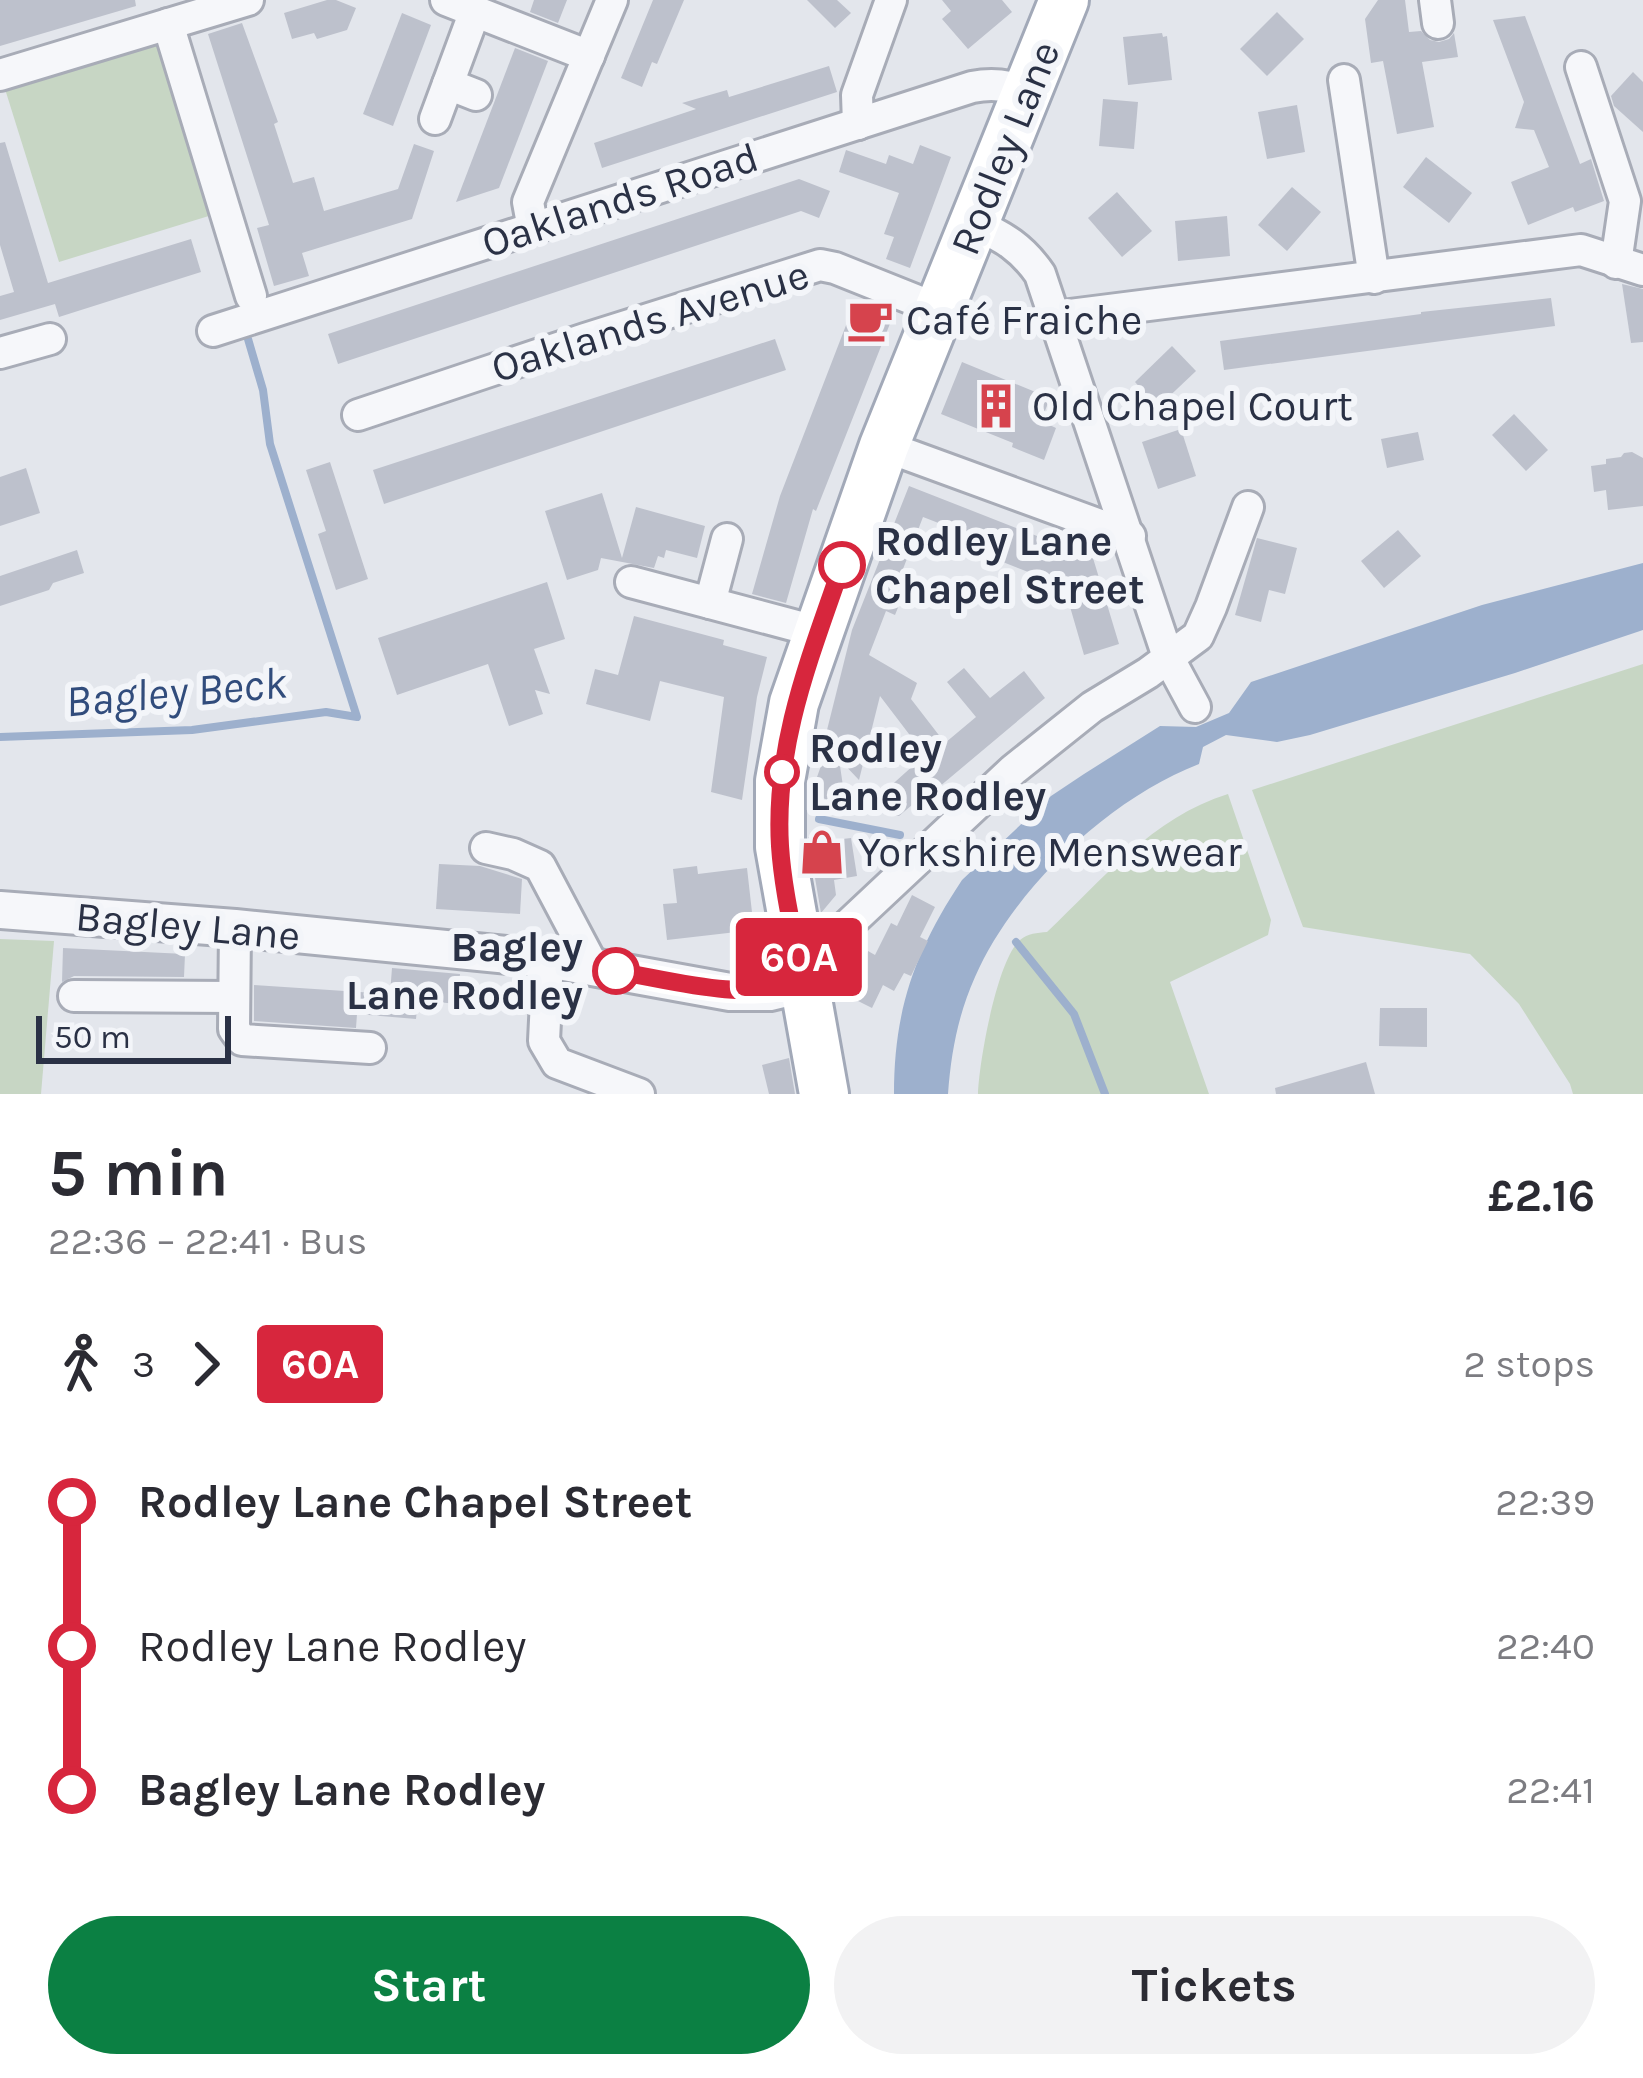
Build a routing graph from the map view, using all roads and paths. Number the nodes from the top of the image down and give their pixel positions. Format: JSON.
{"nodes":[{"id":1,"x":248,"y":0,"type":"edge"},
{"id":2,"x":612,"y":0,"type":"edge"},
{"id":3,"x":891,"y":0,"type":"edge"},
{"id":4,"x":1064,"y":0,"type":"edge"},
{"id":5,"x":461,"y":6,"type":"edge"},
{"id":6,"x":168,"y":24,"type":"junction"},
{"id":7,"x":589,"y":56,"type":"junction"},
{"id":8,"x":1581,"y":67,"type":"dead end"},
{"id":9,"x":0,"y":75,"type":"edge"},
{"id":10,"x":1344,"y":80,"type":"dead end"},
{"id":11,"x":1027,"y":93,"type":"junction"},
{"id":12,"x":435,"y":119,"type":"dead end"},
{"id":13,"x":858,"y":124,"type":"junction"},
{"id":14,"x":975,"y":224,"type":"junction"},
{"id":15,"x":532,"y":229,"type":"junction"},
{"id":16,"x":1630,"y":266,"type":"edge"},
{"id":17,"x":1374,"y":278,"type":"junction"},
{"id":18,"x":251,"y":296,"type":"dead end"},
{"id":19,"x":940,"y":310,"type":"junction"},
{"id":20,"x":1054,"y":317,"type":"junction"},
{"id":21,"x":213,"y":331,"type":"dead end"},
{"id":22,"x":50,"y":339,"type":"dead end"},
{"id":23,"x":0,"y":353,"type":"edge"},
{"id":24,"x":358,"y":415,"type":"dead end"},
{"id":25,"x":884,"y":446,"type":"junction"},
{"id":26,"x":1248,"y":507,"type":"dead end"},
{"id":27,"x":1130,"y":536,"type":"junction"},
{"id":28,"x":727,"y":539,"type":"dead end"},
{"id":29,"x":632,"y":582,"type":"dead end"},
{"id":30,"x":710,"y":603,"type":"junction"},
{"id":31,"x":819,"y":632,"type":"junction"},
{"id":32,"x":1168,"y":657,"type":"junction"},
{"id":33,"x":1196,"y":707,"type":"dead end"},
{"id":34,"x":486,"y":848,"type":"dead end"},
{"id":35,"x":0,"y":910,"type":"edge"},
{"id":36,"x":235,"y":928,"type":"junction"},
{"id":37,"x":548,"y":959,"type":"junction"},
{"id":38,"x":593,"y":967,"type":"junction"},
{"id":39,"x":802,"y":977,"type":"junction"},
{"id":40,"x":74,"y":996,"type":"dead end"},
{"id":41,"x":233,"y":998,"type":"junction"},
{"id":42,"x":370,"y":1048,"type":"dead end"},
{"id":43,"x":639,"y":1094,"type":"edge"},
{"id":44,"x":824,"y":1094,"type":"edge"}],
"edges":[{"from":1,"to":6,"type":"street"},
{"from":2,"to":7,"type":"street"},
{"from":3,"to":13,"type":"street"},
{"from":4,"to":11,"type":"main road","name":"Rodley Lane"},
{"from":5,"to":7,"type":"street"},
{"from":5,"to":12,"type":"street"},
{"from":6,"to":9,"type":"street"},
{"from":6,"to":18,"type":"street"},
{"from":7,"to":15,"type":"street"},
{"from":8,"to":16,"type":"street"},
{"from":10,"to":17,"type":"street"},
{"from":11,"to":13,"type":"street","name":"Oaklands Road"},
{"from":11,"to":14,"type":"main road","name":"Rodley Lane"},
{"from":13,"to":15,"type":"street","name":"Oaklands Road"},
{"from":14,"to":19,"type":"main road","name":"Rodley Lane"},
{"from":14,"to":20,"type":"street"},
{"from":15,"to":21,"type":"street","name":"Oaklands Road"},
{"from":16,"to":17,"type":"street"},
{"from":17,"to":20,"type":"street"},
{"from":19,"to":24,"type":"street","name":"Oaklands Avenue"},
{"from":19,"to":25,"type":"main road","name":"Rodley Lane"},
{"from":20,"to":27,"type":"street"},
{"from":22,"to":23,"type":"street"},
{"from":25,"to":27,"type":"street"},
{"from":25,"to":31,"type":"main road","name":"Rodley Lane"},
{"from":26,"to":32,"type":"street"},
{"from":27,"to":32,"type":"street"},
{"from":28,"to":30,"type":"street"},
{"from":29,"to":30,"type":"street"},
{"from":30,"to":31,"type":"street"},
{"from":31,"to":39,"type":"main road","name":"Rodley Lane"},
{"from":32,"to":33,"type":"street"},
{"from":32,"to":39,"type":"street"},
{"from":34,"to":38,"type":"street"},
{"from":35,"to":36,"type":"street","name":"Bagley Lane"},
{"from":36,"to":37,"type":"street","name":"Bagley Lane"},
{"from":36,"to":41,"type":"street"},
{"from":37,"to":38,"type":"street","name":"Bagley Lane"},
{"from":37,"to":43,"type":"street"},
{"from":38,"to":39,"type":"street","name":"Bagley Lane"},
{"from":39,"to":44,"type":"main road","name":"Rodley Lane"},
{"from":40,"to":41,"type":"street"},
{"from":41,"to":42,"type":"street"}]}
